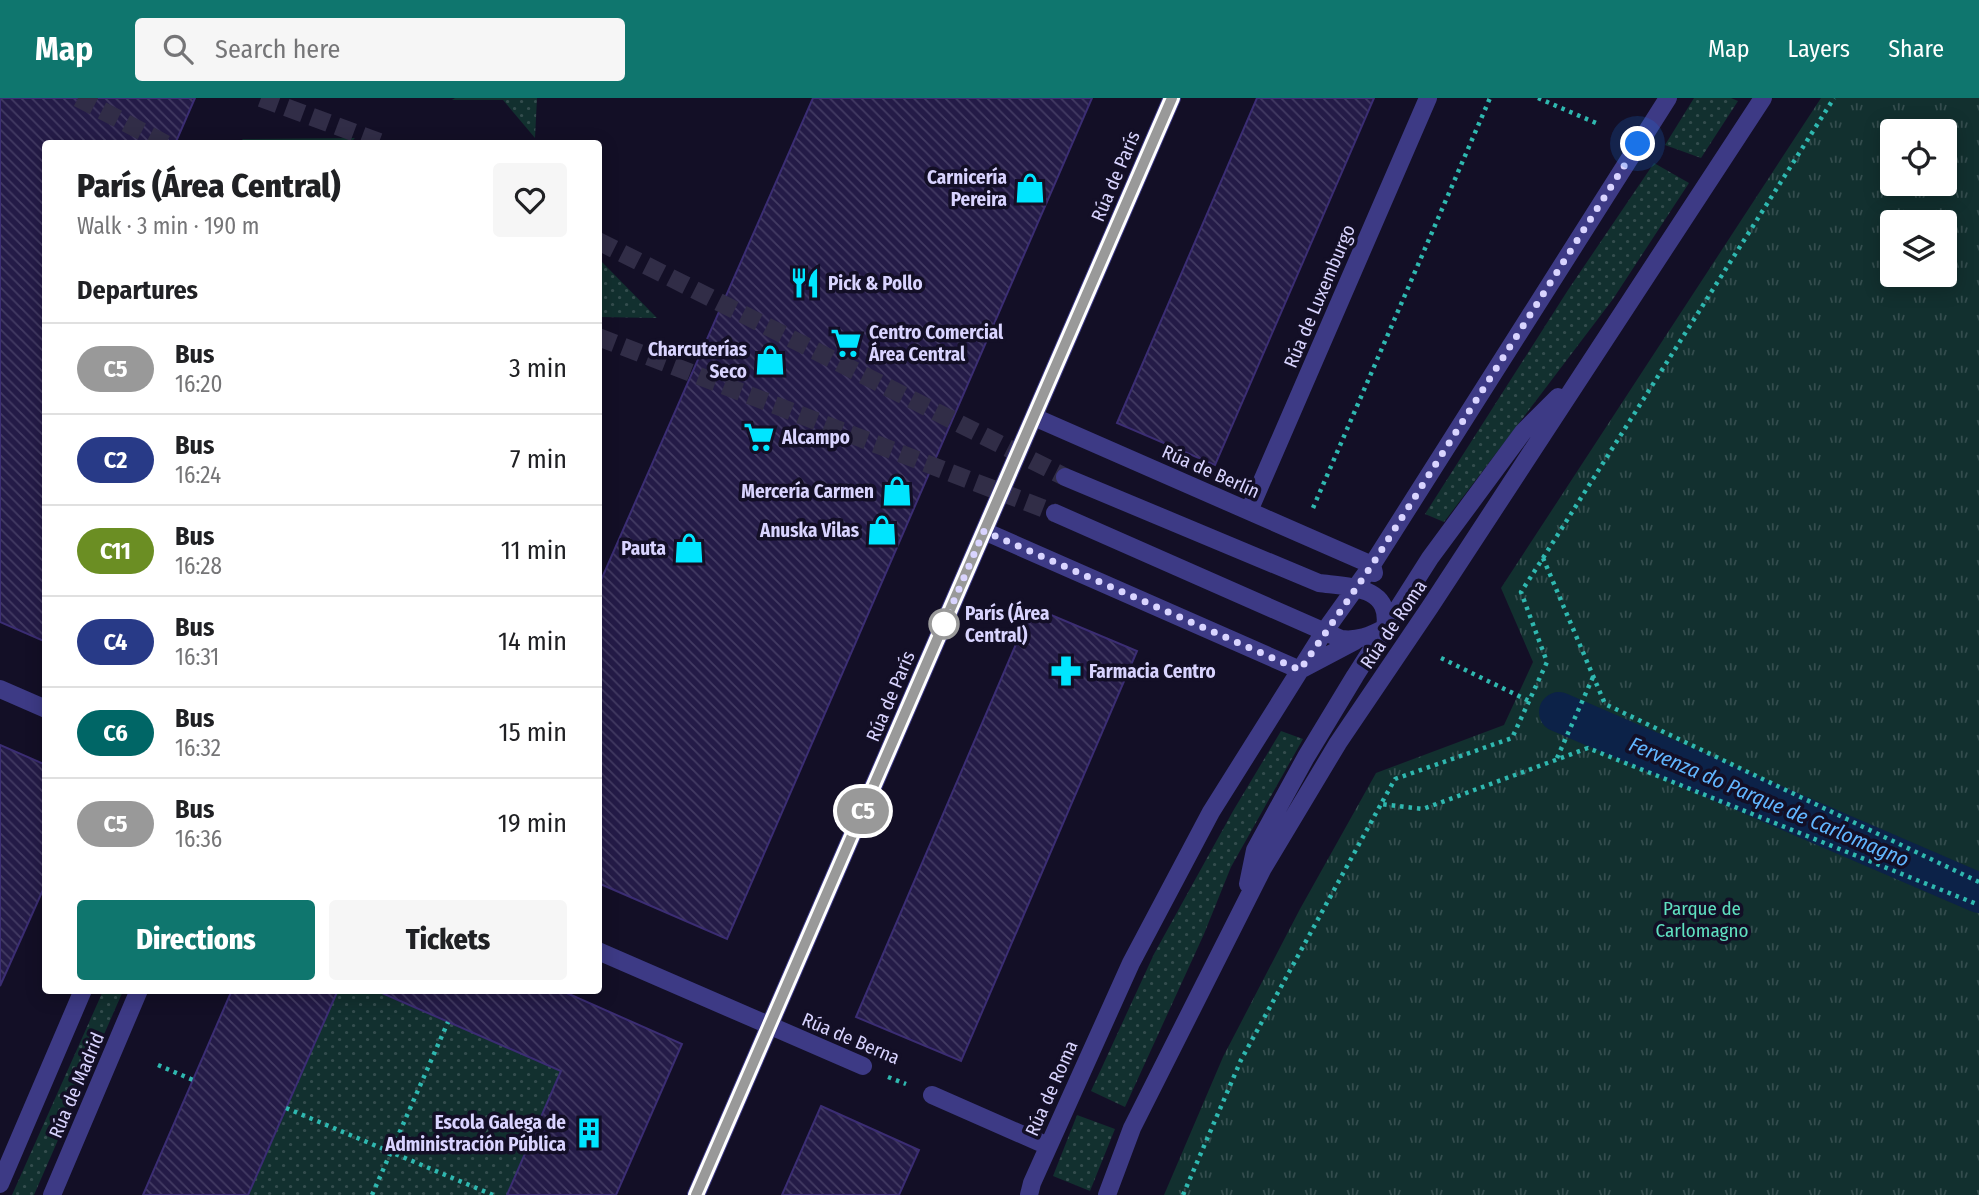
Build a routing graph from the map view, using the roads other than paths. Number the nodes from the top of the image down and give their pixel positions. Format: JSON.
{"nodes":[{"id":1,"x":1172,"y":98,"type":"edge"},
{"id":2,"x":1427,"y":98,"type":"edge"},
{"id":3,"x":1668,"y":98,"type":"edge"},
{"id":4,"x":1763,"y":98,"type":"edge"},
{"id":5,"x":1585,"y":369,"type":"junction"},
{"id":6,"x":1034,"y":417,"type":"junction"},
{"id":7,"x":1065,"y":477,"type":"tunnel mouth"},
{"id":8,"x":1249,"y":511,"type":"junction"},
{"id":9,"x":1055,"y":513,"type":"tunnel mouth"},
{"id":10,"x":984,"y":531,"type":"junction"},
{"id":11,"x":1372,"y":565,"type":"junction"},
{"id":12,"x":1355,"y":587,"type":"junction"},
{"id":13,"x":1380,"y":599,"type":"junction"},
{"id":14,"x":1385,"y":628,"type":"junction"},
{"id":15,"x":1325,"y":632,"type":"junction"},
{"id":16,"x":1355,"y":640,"type":"junction"},
{"id":17,"x":1300,"y":670,"type":"junction"},
{"id":18,"x":0,"y":689,"type":"edge"},
{"id":19,"x":42,"y":707,"type":"edge"},
{"id":20,"x":1243,"y":908,"type":"junction"},
{"id":21,"x":602,"y":953,"type":"edge"},
{"id":22,"x":81,"y":994,"type":"edge"},
{"id":23,"x":137,"y":994,"type":"edge"},
{"id":24,"x":770,"y":1026,"type":"junction"},
{"id":25,"x":863,"y":1066,"type":"road end"},
{"id":26,"x":932,"y":1096,"type":"road end"},
{"id":27,"x":1048,"y":1146,"type":"junction"},
{"id":28,"x":0,"y":1184,"type":"edge"},
{"id":29,"x":52,"y":1195,"type":"edge"},
{"id":30,"x":696,"y":1195,"type":"edge"},
{"id":31,"x":1029,"y":1195,"type":"edge"},
{"id":32,"x":1107,"y":1195,"type":"edge"}],
"edges":[{"from":1,"to":6,"type":"street","name":"Rúa de París"},
{"from":2,"to":8,"type":"street","name":"Rúa de Luxemburgo"},
{"from":3,"to":11,"type":"street","name":"Rúa de Roma"},
{"from":4,"to":5,"type":"street","name":"Rúa de Roma"},
{"from":5,"to":14,"type":"street","name":"Rúa de Roma"},
{"from":5,"to":20,"type":"street","name":"Rúa de Roma"},
{"from":6,"to":8,"type":"street","name":"Rúa de Berlín"},
{"from":6,"to":10,"type":"street","name":"Rúa de París"},
{"from":7,"to":12,"type":"street"},
{"from":8,"to":11,"type":"street","name":"Rúa de Berlín"},
{"from":9,"to":15,"type":"street"},
{"from":10,"to":17,"type":"street"},
{"from":10,"to":24,"type":"street","name":"Rúa de París"},
{"from":11,"to":12,"type":"street","name":"Rúa de Roma"},
{"from":11,"to":13,"type":"street","name":"Rúa de Roma"},
{"from":12,"to":13,"type":"street","name":"Rúa de Roma"},
{"from":12,"to":15,"type":"street","name":"Rúa de Roma"},
{"from":13,"to":14,"type":"street","name":"Rúa de Roma"},
{"from":14,"to":16,"type":"street","name":"Rúa de Roma"},
{"from":14,"to":20,"type":"street","name":"Rúa de Roma"},
{"from":15,"to":16,"type":"street","name":"Rúa de Roma"},
{"from":15,"to":17,"type":"street","name":"Rúa de Roma"},
{"from":16,"to":17,"type":"street","name":"Rúa de Roma"},
{"from":17,"to":27,"type":"street","name":"Rúa de Roma"},
{"from":18,"to":19,"type":"street"},
{"from":20,"to":32,"type":"street","name":"Rúa de Roma"},
{"from":21,"to":24,"type":"street","name":"Rúa de Berna"},
{"from":22,"to":28,"type":"street","name":"Rúa de Madrid"},
{"from":23,"to":29,"type":"street","name":"Rúa de Madrid"},
{"from":24,"to":25,"type":"street","name":"Rúa de Berna"},
{"from":24,"to":30,"type":"street","name":"Rúa de París"},
{"from":26,"to":27,"type":"street"},
{"from":27,"to":31,"type":"street","name":"Rúa de Roma"}]}
